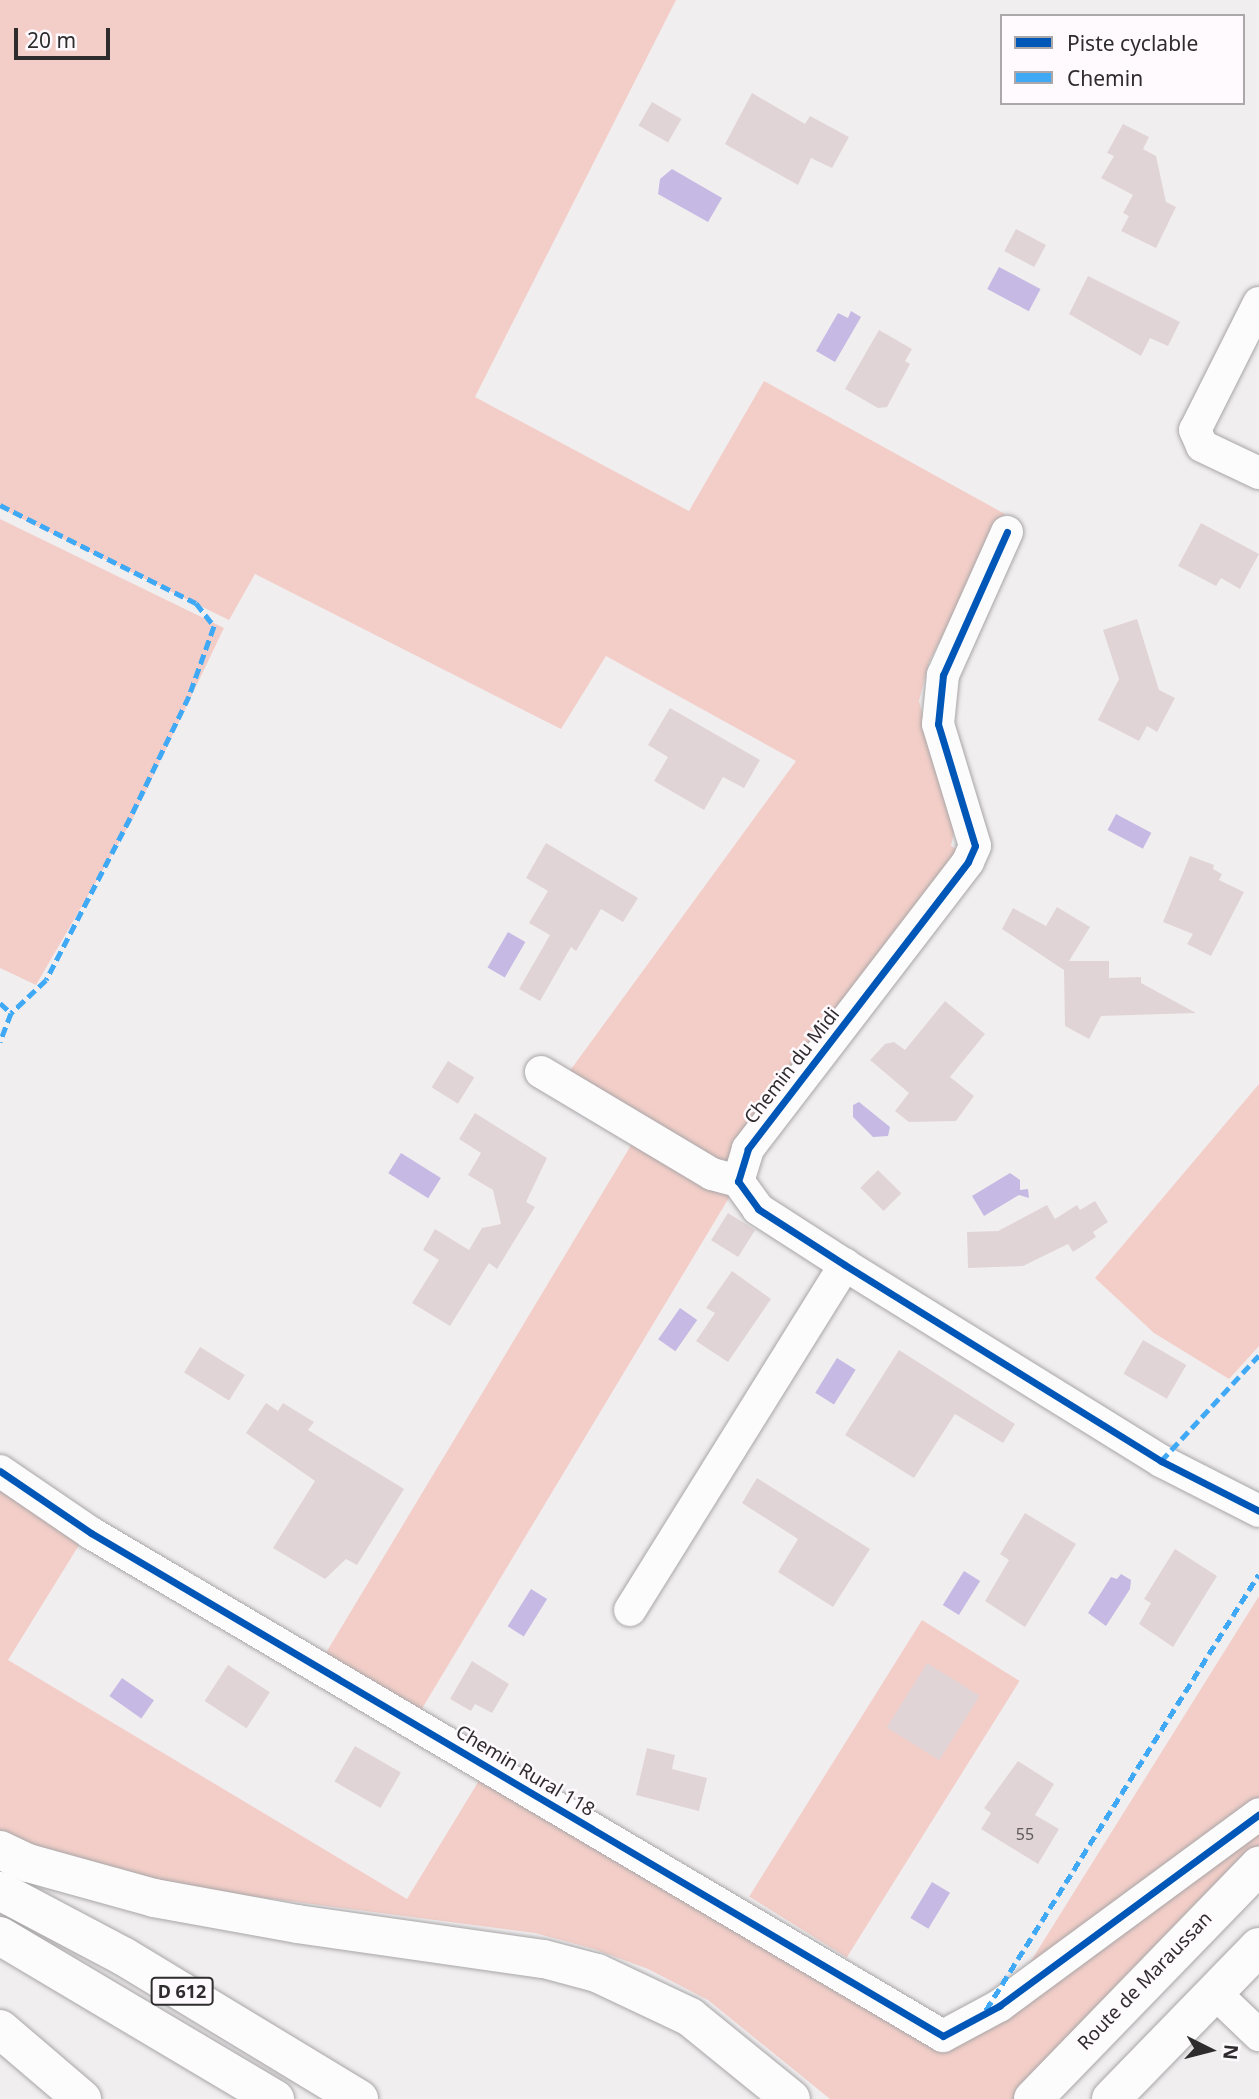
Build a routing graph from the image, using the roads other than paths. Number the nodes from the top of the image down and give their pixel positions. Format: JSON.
{"nodes":[{"id":1,"x":1259,"y":303,"type":"edge"},
{"id":2,"x":1259,"y":473,"type":"edge"},
{"id":3,"x":1007,"y":532,"type":"dead end"},
{"id":4,"x":541,"y":1072,"type":"dead end"},
{"id":5,"x":738,"y":1181,"type":"junction"},
{"id":6,"x":845,"y":1265,"type":"junction"},
{"id":7,"x":0,"y":1471,"type":"edge"},
{"id":8,"x":1259,"y":1511,"type":"edge"},
{"id":9,"x":630,"y":1610,"type":"dead end"},
{"id":10,"x":1259,"y":1814,"type":"edge"},
{"id":11,"x":0,"y":1850,"type":"edge"},
{"id":12,"x":1259,"y":1866,"type":"edge"},
{"id":13,"x":0,"y":1891,"type":"edge"},
{"id":14,"x":0,"y":1936,"type":"edge"},
{"id":15,"x":1259,"y":1947,"type":"edge"},
{"id":16,"x":1215,"y":1993,"type":"junction"},
{"id":17,"x":0,"y":2029,"type":"edge"},
{"id":18,"x":1259,"y":2035,"type":"edge"},
{"id":19,"x":82,"y":2099,"type":"edge"},
{"id":20,"x":275,"y":2099,"type":"edge"},
{"id":21,"x":359,"y":2099,"type":"edge"},
{"id":22,"x":791,"y":2099,"type":"edge"},
{"id":23,"x":1033,"y":2099,"type":"edge"},
{"id":24,"x":1111,"y":2099,"type":"edge"}],
"edges":[{"from":1,"to":2,"type":"street"},
{"from":3,"to":5,"type":"street","name":"Chemin du Midi"},
{"from":4,"to":5,"type":"street"},
{"from":5,"to":6,"type":"street"},
{"from":6,"to":8,"type":"street"},
{"from":6,"to":9,"type":"street"},
{"from":7,"to":10,"type":"street","name":"Chemin Rural 118"},
{"from":11,"to":22,"type":"main road"},
{"from":12,"to":23,"type":"main road","name":"Route de Maraussan"},
{"from":13,"to":21,"type":"main road","number":"D 612"},
{"from":14,"to":20,"type":"main road","number":"D 612"},
{"from":15,"to":16,"type":"main road"},
{"from":16,"to":18,"type":"street"},
{"from":16,"to":24,"type":"main road"},
{"from":17,"to":19,"type":"main road"}]}
